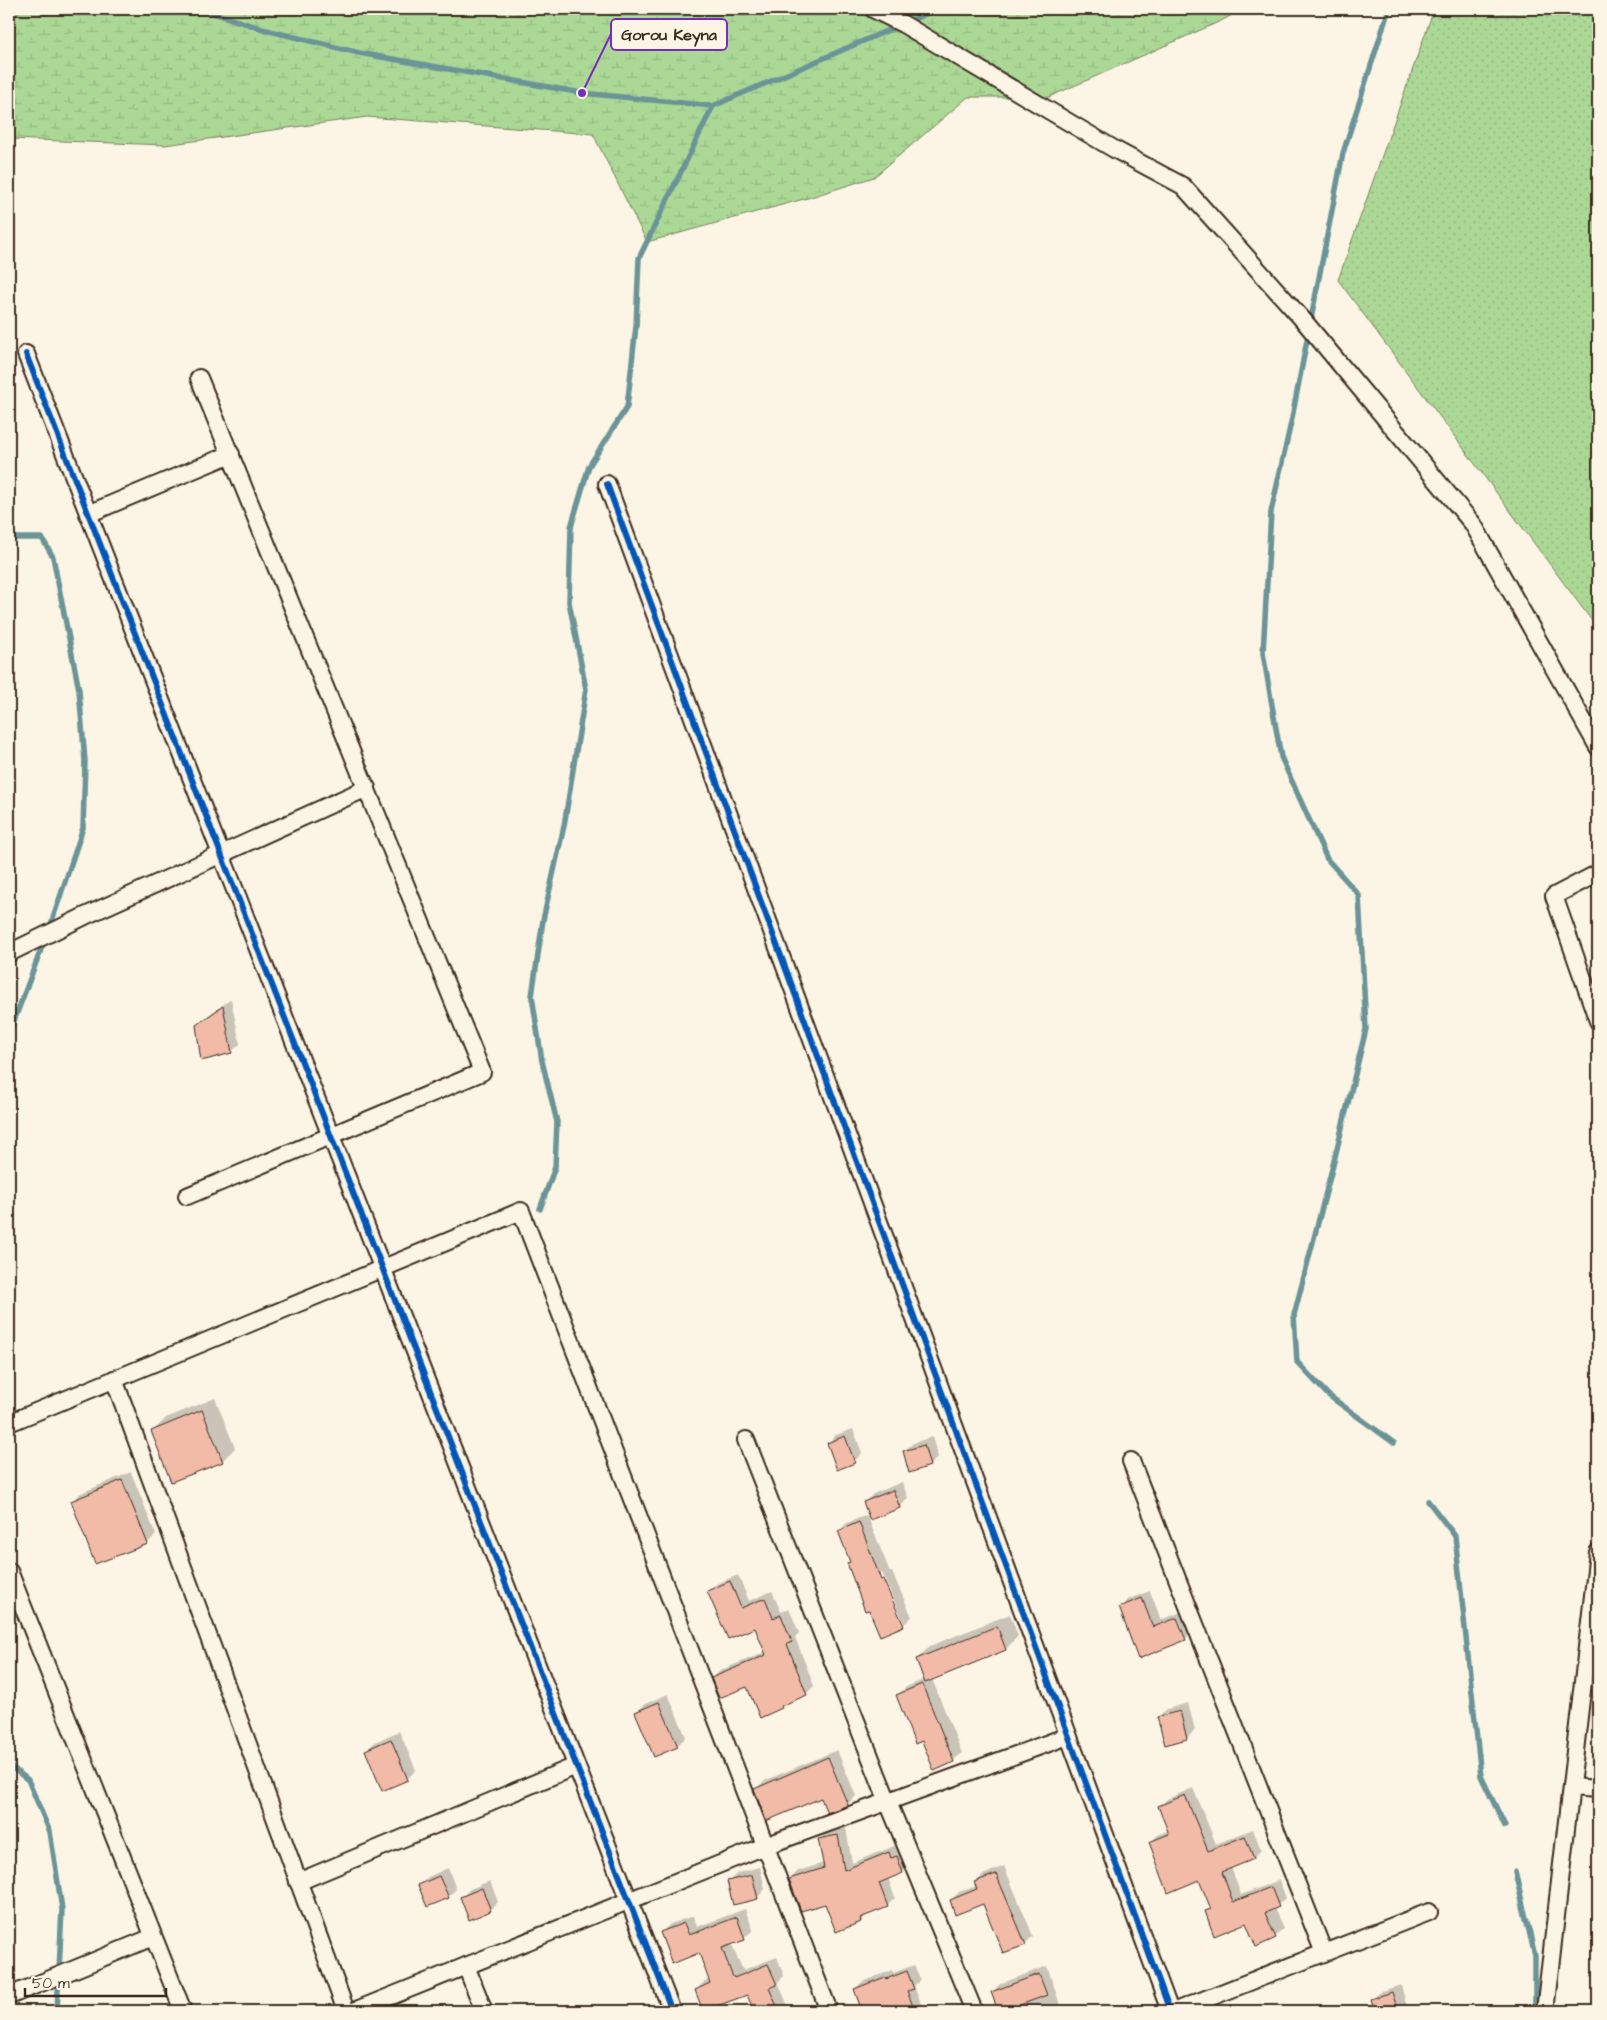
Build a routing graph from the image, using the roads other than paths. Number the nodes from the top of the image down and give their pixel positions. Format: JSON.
{"nodes":[{"id":1,"x":873,"y":9,"type":"edge"},
{"id":2,"x":26,"y":354,"type":"dead end"},
{"id":3,"x":199,"y":378,"type":"dead end"},
{"id":4,"x":231,"y":454,"type":"junction"},
{"id":5,"x":607,"y":484,"type":"dead end"},
{"id":6,"x":88,"y":514,"type":"junction"},
{"id":7,"x":1598,"y":747,"type":"edge"},
{"id":8,"x":367,"y":788,"type":"junction"},
{"id":9,"x":221,"y":854,"type":"junction"},
{"id":10,"x":1598,"y":873,"type":"edge"},
{"id":11,"x":9,"y":953,"type":"edge"},
{"id":12,"x":1598,"y":1021,"type":"edge"},
{"id":13,"x":330,"y":1136,"type":"junction"},
{"id":14,"x":187,"y":1196,"type":"dead end"},
{"id":15,"x":382,"y":1268,"type":"junction"},
{"id":16,"x":114,"y":1379,"type":"junction"},
{"id":17,"x":9,"y":1423,"type":"edge"},
{"id":18,"x":746,"y":1440,"type":"dead end"},
{"id":19,"x":1131,"y":1461,"type":"dead end"},
{"id":20,"x":1598,"y":1552,"type":"edge"},
{"id":21,"x":9,"y":1571,"type":"edge"},
{"id":22,"x":1068,"y":1736,"type":"junction"},
{"id":23,"x":576,"y":1766,"type":"junction"},
{"id":24,"x":1571,"y":1788,"type":"junction"},
{"id":25,"x":1598,"y":1789,"type":"edge"},
{"id":26,"x":888,"y":1802,"type":"junction"},
{"id":27,"x":765,"y":1846,"type":"junction"},
{"id":28,"x":298,"y":1882,"type":"junction"},
{"id":29,"x":628,"y":1900,"type":"junction"},
{"id":30,"x":1429,"y":1912,"type":"dead end"},
{"id":31,"x":153,"y":1937,"type":"junction"},
{"id":32,"x":1324,"y":1953,"type":"junction"},
{"id":33,"x":466,"y":1966,"type":"junction"},
{"id":34,"x":9,"y":1996,"type":"edge"},
{"id":35,"x":183,"y":2011,"type":"edge"},
{"id":36,"x":346,"y":2011,"type":"edge"},
{"id":37,"x":354,"y":2011,"type":"edge"},
{"id":38,"x":484,"y":2011,"type":"edge"},
{"id":39,"x":672,"y":2011,"type":"edge"},
{"id":40,"x":829,"y":2011,"type":"edge"},
{"id":41,"x":974,"y":2011,"type":"edge"},
{"id":42,"x":1170,"y":2011,"type":"edge"},
{"id":43,"x":1175,"y":2011,"type":"edge"},
{"id":44,"x":1545,"y":2011,"type":"edge"}],
"edges":[{"from":1,"to":7,"type":"street"},
{"from":2,"to":6,"type":"street"},
{"from":3,"to":4,"type":"street"},
{"from":4,"to":6,"type":"street"},
{"from":4,"to":8,"type":"street"},
{"from":5,"to":22,"type":"street"},
{"from":6,"to":9,"type":"street"},
{"from":8,"to":9,"type":"street"},
{"from":8,"to":13,"type":"street"},
{"from":9,"to":11,"type":"street"},
{"from":9,"to":13,"type":"street"},
{"from":10,"to":12,"type":"street"},
{"from":13,"to":14,"type":"street"},
{"from":13,"to":15,"type":"street"},
{"from":15,"to":16,"type":"street"},
{"from":15,"to":23,"type":"street"},
{"from":15,"to":27,"type":"street"},
{"from":16,"to":17,"type":"street"},
{"from":16,"to":28,"type":"street"},
{"from":18,"to":26,"type":"street"},
{"from":19,"to":32,"type":"street"},
{"from":20,"to":24,"type":"street"},
{"from":21,"to":31,"type":"street"},
{"from":22,"to":26,"type":"street"},
{"from":22,"to":42,"type":"street"},
{"from":23,"to":28,"type":"street"},
{"from":23,"to":29,"type":"street"},
{"from":24,"to":25,"type":"street"},
{"from":24,"to":44,"type":"street"},
{"from":26,"to":27,"type":"street"},
{"from":26,"to":41,"type":"street"},
{"from":27,"to":29,"type":"street"},
{"from":27,"to":40,"type":"street"},
{"from":28,"to":36,"type":"street"},
{"from":29,"to":33,"type":"street"},
{"from":29,"to":39,"type":"street"},
{"from":30,"to":32,"type":"street"},
{"from":31,"to":34,"type":"street"},
{"from":31,"to":35,"type":"street"},
{"from":32,"to":43,"type":"street"},
{"from":33,"to":37,"type":"street"},
{"from":33,"to":38,"type":"street"}]}
